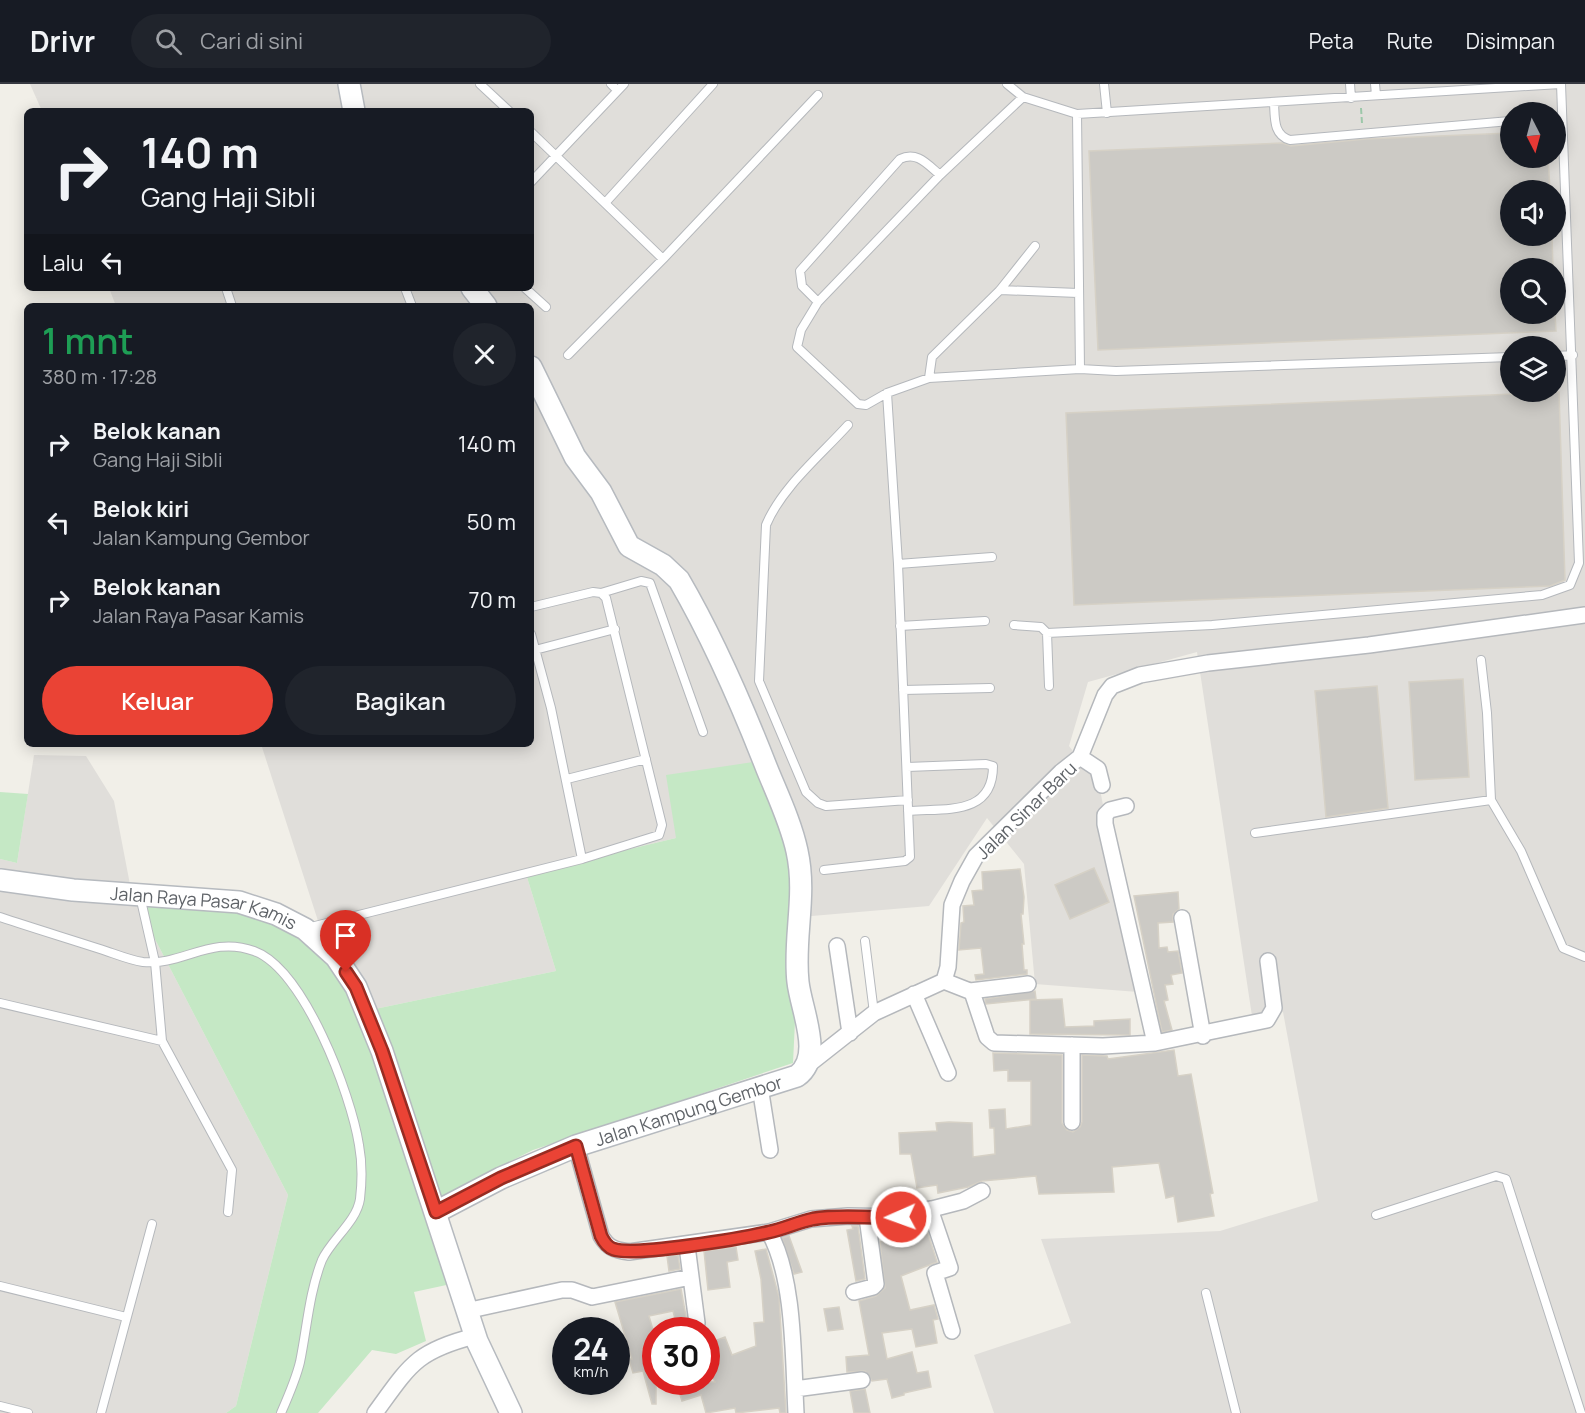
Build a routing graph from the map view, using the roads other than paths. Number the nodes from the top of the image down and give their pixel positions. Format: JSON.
{"nodes":[{"id":1,"x":348,"y":84,"type":"edge"},
{"id":2,"x":480,"y":84,"type":"edge"},
{"id":3,"x":611,"y":84,"type":"edge"},
{"id":4,"x":712,"y":84,"type":"edge"},
{"id":5,"x":1007,"y":84,"type":"edge"},
{"id":6,"x":1104,"y":84,"type":"edge"},
{"id":7,"x":1350,"y":84,"type":"edge"},
{"id":8,"x":1376,"y":84,"type":"edge"},
{"id":9,"x":1560,"y":84,"type":"edge"},
{"id":10,"x":621,"y":87,"type":"edge"},
{"id":11,"x":818,"y":95,"type":"dead end"},
{"id":12,"x":1376,"y":95,"type":"junction"},
{"id":13,"x":1023,"y":97,"type":"junction"},
{"id":14,"x":1351,"y":98,"type":"junction"},
{"id":15,"x":1559,"y":102,"type":"edge"},
{"id":16,"x":1274,"y":103,"type":"junction"},
{"id":17,"x":353,"y":108,"type":"edge"},
{"id":18,"x":506,"y":108,"type":"edge"},
{"id":19,"x":1107,"y":113,"type":"junction"},
{"id":20,"x":1077,"y":114,"type":"junction"},
{"id":21,"x":1500,"y":122,"type":"edge"},
{"id":22,"x":534,"y":135,"type":"edge"},
{"id":23,"x":557,"y":156,"type":"junction"},
{"id":24,"x":1562,"y":168,"type":"edge"},
{"id":25,"x":940,"y":175,"type":"junction"},
{"id":26,"x":534,"y":179,"type":"edge"},
{"id":27,"x":606,"y":202,"type":"junction"},
{"id":28,"x":1035,"y":246,"type":"dead end"},
{"id":29,"x":663,"y":259,"type":"junction"},
{"id":30,"x":474,"y":291,"type":"edge"},
{"id":31,"x":528,"y":291,"type":"edge"},
{"id":32,"x":1000,"y":291,"type":"junction"},
{"id":33,"x":1078,"y":293,"type":"junction"},
{"id":34,"x":818,"y":302,"type":"junction"},
{"id":35,"x":484,"y":303,"type":"edge"},
{"id":36,"x":546,"y":307,"type":"dead end"},
{"id":37,"x":568,"y":355,"type":"dead end"},
{"id":38,"x":1566,"y":355,"type":"edge"},
{"id":39,"x":1573,"y":355,"type":"junction"},
{"id":40,"x":1500,"y":357,"type":"edge"},
{"id":41,"x":1080,"y":369,"type":"junction"},
{"id":42,"x":534,"y":373,"type":"edge"},
{"id":43,"x":929,"y":378,"type":"junction"},
{"id":44,"x":886,"y":393,"type":"junction"},
{"id":45,"x":848,"y":425,"type":"dead end"},
{"id":46,"x":992,"y":557,"type":"dead end"},
{"id":47,"x":898,"y":564,"type":"junction"},
{"id":48,"x":602,"y":593,"type":"junction"},
{"id":49,"x":534,"y":606,"type":"edge"},
{"id":50,"x":1585,"y":615,"type":"edge"},
{"id":51,"x":985,"y":621,"type":"dead end"},
{"id":52,"x":1014,"y":625,"type":"dead end"},
{"id":53,"x":900,"y":627,"type":"junction"},
{"id":54,"x":615,"y":629,"type":"junction"},
{"id":55,"x":1047,"y":633,"type":"junction"},
{"id":56,"x":534,"y":646,"type":"edge"},
{"id":57,"x":535,"y":650,"type":"junction"},
{"id":58,"x":1481,"y":660,"type":"dead end"},
{"id":59,"x":1049,"y":686,"type":"dead end"},
{"id":60,"x":990,"y":688,"type":"dead end"},
{"id":61,"x":903,"y":690,"type":"junction"},
{"id":62,"x":703,"y":732,"type":"dead end"},
{"id":63,"x":1080,"y":757,"type":"junction"},
{"id":64,"x":646,"y":759,"type":"junction"},
{"id":65,"x":907,"y":767,"type":"junction"},
{"id":66,"x":567,"y":779,"type":"junction"},
{"id":67,"x":1102,"y":785,"type":"dead end"},
{"id":68,"x":908,"y":800,"type":"junction"},
{"id":69,"x":1491,"y":800,"type":"junction"},
{"id":70,"x":1126,"y":806,"type":"dead end"},
{"id":71,"x":908,"y":811,"type":"junction"},
{"id":72,"x":1255,"y":833,"type":"dead end"},
{"id":73,"x":582,"y":858,"type":"junction"},
{"id":74,"x":824,"y":870,"type":"dead end"},
{"id":75,"x":0,"y":880,"type":"edge"},
{"id":76,"x":140,"y":895,"type":"junction"},
{"id":77,"x":0,"y":917,"type":"edge"},
{"id":78,"x":1182,"y":918,"type":"dead end"},
{"id":79,"x":305,"y":929,"type":"junction"},
{"id":80,"x":865,"y":941,"type":"dead end"},
{"id":81,"x":837,"y":946,"type":"dead end"},
{"id":82,"x":1585,"y":957,"type":"edge"},
{"id":83,"x":1268,"y":961,"type":"dead end"},
{"id":84,"x":155,"y":962,"type":"junction"},
{"id":85,"x":944,"y":981,"type":"junction"},
{"id":86,"x":1028,"y":984,"type":"dead end"},
{"id":87,"x":970,"y":991,"type":"junction"},
{"id":88,"x":914,"y":994,"type":"junction"},
{"id":89,"x":0,"y":1004,"type":"edge"},
{"id":90,"x":874,"y":1012,"type":"junction"},
{"id":91,"x":850,"y":1033,"type":"junction"},
{"id":92,"x":1203,"y":1036,"type":"junction"},
{"id":93,"x":162,"y":1041,"type":"junction"},
{"id":94,"x":1155,"y":1044,"type":"junction"},
{"id":95,"x":1072,"y":1045,"type":"junction"},
{"id":96,"x":808,"y":1065,"type":"junction"},
{"id":97,"x":948,"y":1073,"type":"dead end"},
{"id":98,"x":760,"y":1087,"type":"junction"},
{"id":99,"x":1072,"y":1122,"type":"dead end"},
{"id":100,"x":576,"y":1146,"type":"junction"},
{"id":101,"x":770,"y":1150,"type":"dead end"},
{"id":102,"x":982,"y":1191,"type":"dead end"},
{"id":103,"x":930,"y":1209,"type":"junction"},
{"id":104,"x":228,"y":1212,"type":"dead end"},
{"id":105,"x":436,"y":1212,"type":"junction"},
{"id":106,"x":1376,"y":1215,"type":"dead end"},
{"id":107,"x":867,"y":1217,"type":"junction"},
{"id":108,"x":152,"y":1224,"type":"dead end"},
{"id":109,"x":769,"y":1232,"type":"junction"},
{"id":110,"x":687,"y":1246,"type":"junction"},
{"id":111,"x":692,"y":1277,"type":"junction"},
{"id":112,"x":0,"y":1286,"type":"edge"},
{"id":113,"x":854,"y":1292,"type":"dead end"},
{"id":114,"x":1206,"y":1293,"type":"dead end"},
{"id":115,"x":466,"y":1311,"type":"junction"},
{"id":116,"x":126,"y":1317,"type":"junction"},
{"id":117,"x":696,"y":1317,"type":"edge"},
{"id":118,"x":952,"y":1331,"type":"dead end"},
{"id":119,"x":475,"y":1336,"type":"junction"},
{"id":120,"x":862,"y":1380,"type":"dead end"},
{"id":121,"x":795,"y":1389,"type":"junction"},
{"id":122,"x":0,"y":1406,"type":"edge"},
{"id":123,"x":28,"y":1413,"type":"edge"},
{"id":124,"x":101,"y":1413,"type":"edge"},
{"id":125,"x":281,"y":1413,"type":"edge"},
{"id":126,"x":375,"y":1413,"type":"edge"},
{"id":127,"x":511,"y":1413,"type":"edge"},
{"id":128,"x":796,"y":1413,"type":"edge"},
{"id":129,"x":1236,"y":1413,"type":"edge"},
{"id":130,"x":1581,"y":1413,"type":"edge"}],
"edges":[{"from":1,"to":17,"type":"street"},
{"from":2,"to":18,"type":"lane"},
{"from":3,"to":10,"type":"lane"},
{"from":4,"to":27,"type":"lane"},
{"from":5,"to":13,"type":"lane"},
{"from":6,"to":19,"type":"lane"},
{"from":7,"to":14,"type":"lane"},
{"from":8,"to":12,"type":"lane"},
{"from":9,"to":12,"type":"lane"},
{"from":9,"to":15,"type":"lane"},
{"from":10,"to":23,"type":"lane"},
{"from":11,"to":29,"type":"lane"},
{"from":12,"to":14,"type":"lane"},
{"from":13,"to":20,"type":"lane"},
{"from":13,"to":25,"type":"lane"},
{"from":14,"to":16,"type":"lane"},
{"from":16,"to":19,"type":"lane"},
{"from":16,"to":21,"type":"lane"},
{"from":19,"to":20,"type":"lane"},
{"from":20,"to":33,"type":"lane"},
{"from":22,"to":23,"type":"lane"},
{"from":23,"to":26,"type":"lane"},
{"from":23,"to":27,"type":"lane"},
{"from":24,"to":39,"type":"lane"},
{"from":25,"to":34,"type":"lane"},
{"from":25,"to":34,"type":"lane"},
{"from":27,"to":29,"type":"lane"},
{"from":28,"to":32,"type":"lane"},
{"from":29,"to":37,"type":"lane"},
{"from":30,"to":35,"type":"street"},
{"from":31,"to":36,"type":"lane"},
{"from":32,"to":33,"type":"lane"},
{"from":32,"to":43,"type":"lane"},
{"from":33,"to":41,"type":"lane"},
{"from":34,"to":44,"type":"lane"},
{"from":38,"to":39,"type":"lane"},
{"from":39,"to":55,"type":"lane"},
{"from":40,"to":41,"type":"lane"},
{"from":41,"to":43,"type":"lane"},
{"from":42,"to":96,"type":"street"},
{"from":43,"to":44,"type":"lane"},
{"from":44,"to":47,"type":"lane"},
{"from":45,"to":68,"type":"lane"},
{"from":46,"to":47,"type":"lane"},
{"from":47,"to":53,"type":"lane"},
{"from":48,"to":49,"type":"lane"},
{"from":48,"to":54,"type":"lane"},
{"from":48,"to":62,"type":"lane"},
{"from":50,"to":63,"type":"street","name":"Jalan Sinar Baru"},
{"from":51,"to":53,"type":"lane"},
{"from":52,"to":55,"type":"lane"},
{"from":53,"to":61,"type":"lane"},
{"from":54,"to":57,"type":"lane"},
{"from":54,"to":64,"type":"lane"},
{"from":55,"to":59,"type":"lane"},
{"from":56,"to":57,"type":"lane"},
{"from":57,"to":66,"type":"lane"},
{"from":58,"to":69,"type":"lane"},
{"from":60,"to":61,"type":"lane"},
{"from":61,"to":65,"type":"lane"},
{"from":63,"to":67,"type":"street"},
{"from":63,"to":85,"type":"street","name":"Jalan Sinar Baru"},
{"from":64,"to":66,"type":"lane"},
{"from":64,"to":73,"type":"lane"},
{"from":65,"to":68,"type":"lane"},
{"from":65,"to":71,"type":"lane"},
{"from":66,"to":73,"type":"lane"},
{"from":68,"to":71,"type":"lane"},
{"from":69,"to":72,"type":"lane"},
{"from":69,"to":82,"type":"lane"},
{"from":70,"to":94,"type":"street"},
{"from":71,"to":74,"type":"lane"},
{"from":73,"to":79,"type":"lane"},
{"from":75,"to":76,"type":"street","name":"Jalan Raya Pasar Kamis"},
{"from":76,"to":79,"type":"street","name":"Jalan Raya Pasar Kamis"},
{"from":76,"to":84,"type":"lane"},
{"from":77,"to":84,"type":"lane"},
{"from":78,"to":92,"type":"street"},
{"from":79,"to":105,"type":"street","name":"Jalan Raya Pasar Kamis"},
{"from":80,"to":90,"type":"lane"},
{"from":81,"to":91,"type":"street"},
{"from":83,"to":92,"type":"street"},
{"from":84,"to":93,"type":"lane"},
{"from":84,"to":125,"type":"lane"},
{"from":85,"to":87,"type":"street"},
{"from":85,"to":88,"type":"street"},
{"from":86,"to":87,"type":"street"},
{"from":87,"to":95,"type":"street"},
{"from":88,"to":90,"type":"street"},
{"from":88,"to":97,"type":"street"},
{"from":89,"to":93,"type":"lane"},
{"from":90,"to":91,"type":"street"},
{"from":91,"to":96,"type":"street"},
{"from":92,"to":94,"type":"street"},
{"from":93,"to":104,"type":"lane"},
{"from":94,"to":95,"type":"street"},
{"from":95,"to":99,"type":"street"},
{"from":96,"to":98,"type":"street","name":"Jalan Kampung Gembor"},
{"from":98,"to":100,"type":"street","name":"Jalan Kampung Gembor"},
{"from":98,"to":101,"type":"street"},
{"from":100,"to":105,"type":"street","name":"Jalan Kampung Gembor"},
{"from":100,"to":110,"type":"street"},
{"from":102,"to":103,"type":"street"},
{"from":103,"to":107,"type":"street"},
{"from":103,"to":118,"type":"street"},
{"from":105,"to":115,"type":"street","name":"Jalan Raya Pasar Kamis"},
{"from":106,"to":130,"type":"lane"},
{"from":107,"to":109,"type":"street"},
{"from":107,"to":113,"type":"street"},
{"from":108,"to":116,"type":"lane"},
{"from":109,"to":110,"type":"street"},
{"from":109,"to":121,"type":"street"},
{"from":110,"to":111,"type":"street"},
{"from":111,"to":115,"type":"street"},
{"from":111,"to":117,"type":"street"},
{"from":112,"to":116,"type":"lane"},
{"from":114,"to":129,"type":"lane"},
{"from":115,"to":119,"type":"street","name":"Jalan Raya Pasar Kamis"},
{"from":116,"to":124,"type":"lane"},
{"from":119,"to":126,"type":"street"},
{"from":119,"to":127,"type":"street","name":"Jalan Raya Pasar Kamis"},
{"from":120,"to":121,"type":"street"},
{"from":121,"to":128,"type":"street"},
{"from":122,"to":123,"type":"lane"}]}
